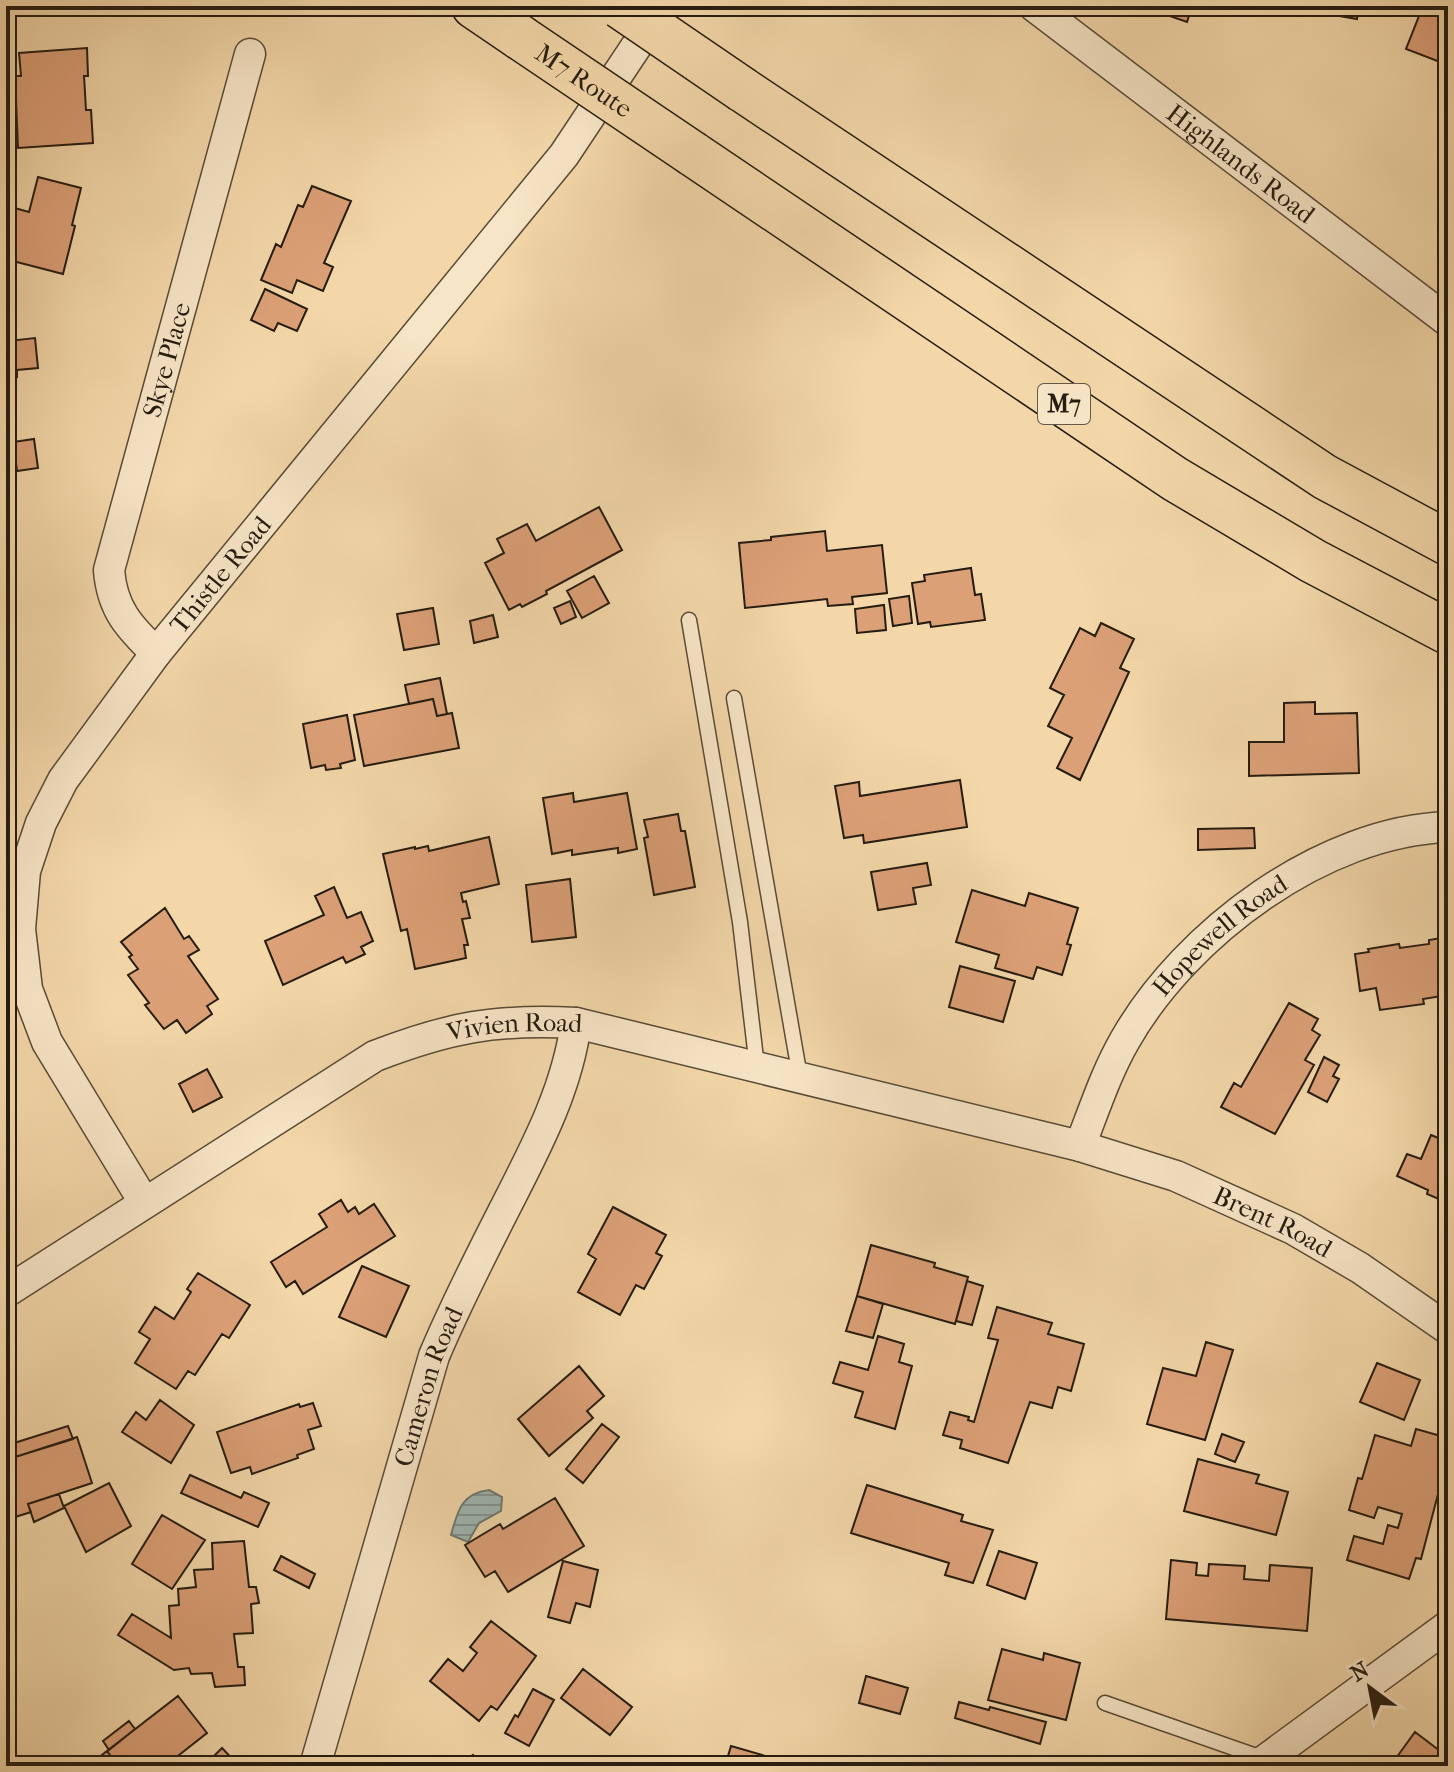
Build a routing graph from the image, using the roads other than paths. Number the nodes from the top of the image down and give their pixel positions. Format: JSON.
{"nodes":[{"id":1,"x":474,"y":6,"type":"edge"},
{"id":2,"x":620,"y":6,"type":"edge"},
{"id":3,"x":663,"y":6,"type":"edge"},
{"id":4,"x":1034,"y":6,"type":"edge"},
{"id":5,"x":250,"y":54,"type":"dead end"},
{"id":6,"x":1448,"y":321,"type":"edge"},
{"id":7,"x":1448,"y":543,"type":"edge"},
{"id":8,"x":689,"y":620,"type":"dead end"},
{"id":9,"x":1448,"y":632,"type":"edge"},
{"id":10,"x":156,"y":653,"type":"junction"},
{"id":11,"x":734,"y":698,"type":"dead end"},
{"id":12,"x":1448,"y":827,"type":"edge"},
{"id":13,"x":576,"y":1023,"type":"junction"},
{"id":14,"x":757,"y":1067,"type":"junction"},
{"id":15,"x":800,"y":1078,"type":"junction"},
{"id":16,"x":1080,"y":1146,"type":"junction"},
{"id":17,"x":144,"y":1202,"type":"junction"},
{"id":18,"x":6,"y":1292,"type":"edge"},
{"id":19,"x":1448,"y":1329,"type":"edge"},
{"id":20,"x":1448,"y":1626,"type":"edge"},
{"id":21,"x":1105,"y":1703,"type":"dead end"},
{"id":22,"x":1261,"y":1762,"type":"edge"},
{"id":23,"x":315,"y":1766,"type":"edge"}],
"edges":[{"from":1,"to":9,"type":"highway","name":"M7 Route","number":"M7","bridge":true},
{"from":2,"to":7,"type":"highway","bridge":true},
{"from":3,"to":10,"type":"street","name":"Thistle Road"},
{"from":4,"to":6,"type":"street","name":"Highlands Road"},
{"from":5,"to":10,"type":"street","name":"Skye Place"},
{"from":8,"to":14,"type":"lane"},
{"from":10,"to":17,"type":"street","name":"Thistle Road"},
{"from":11,"to":15,"type":"lane"},
{"from":12,"to":16,"type":"street","name":"Hopewell Road"},
{"from":13,"to":14,"type":"street","name":"Vivien Road"},
{"from":13,"to":17,"type":"street","name":"Vivien Road"},
{"from":13,"to":23,"type":"street","name":"Cameron Road"},
{"from":14,"to":15,"type":"street","name":"Vivien Road"},
{"from":15,"to":16,"type":"street","name":"Vivien Road"},
{"from":16,"to":19,"type":"street","name":"Brent Road"},
{"from":17,"to":18,"type":"street","name":"Vivien Road"},
{"from":20,"to":22,"type":"street"},
{"from":21,"to":22,"type":"lane"}]}
